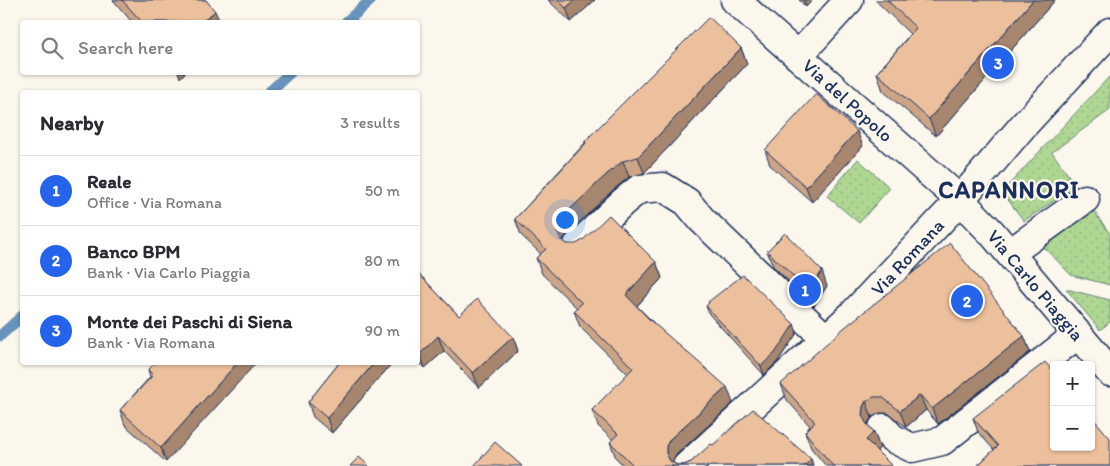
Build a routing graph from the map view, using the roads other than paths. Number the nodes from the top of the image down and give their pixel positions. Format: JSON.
{"nodes":[{"id":1,"x":735,"y":0,"type":"edge"},
{"id":2,"x":850,"y":0,"type":"edge"},
{"id":3,"x":1110,"y":32,"type":"edge"},
{"id":4,"x":798,"y":56,"type":"junction"},
{"id":5,"x":1085,"y":199,"type":"dead end"},
{"id":6,"x":960,"y":200,"type":"junction"},
{"id":7,"x":578,"y":245,"type":"edge"},
{"id":8,"x":1010,"y":253,"type":"junction"},
{"id":9,"x":1078,"y":334,"type":"junction"},
{"id":10,"x":827,"y":340,"type":"junction"},
{"id":11,"x":1110,"y":372,"type":"edge"},
{"id":12,"x":883,"y":428,"type":"dead end"},
{"id":13,"x":687,"y":466,"type":"edge"}],
"edges":[{"from":1,"to":4,"type":"street","name":"Via del Popolo"},
{"from":2,"to":4,"type":"street"},
{"from":3,"to":6,"type":"street","name":"Via Romana"},
{"from":4,"to":6,"type":"street","name":"Via del Popolo"},
{"from":5,"to":8,"type":"street"},
{"from":6,"to":8,"type":"street","name":"Via Carlo Piaggia"},
{"from":6,"to":10,"type":"street","name":"Via Romana"},
{"from":7,"to":10,"type":"street"},
{"from":8,"to":9,"type":"street","name":"Via Carlo Piaggia"},
{"from":9,"to":11,"type":"street","name":"Via Carlo Piaggia"},
{"from":9,"to":12,"type":"street"},
{"from":10,"to":13,"type":"street","name":"Via Romana"}]}
